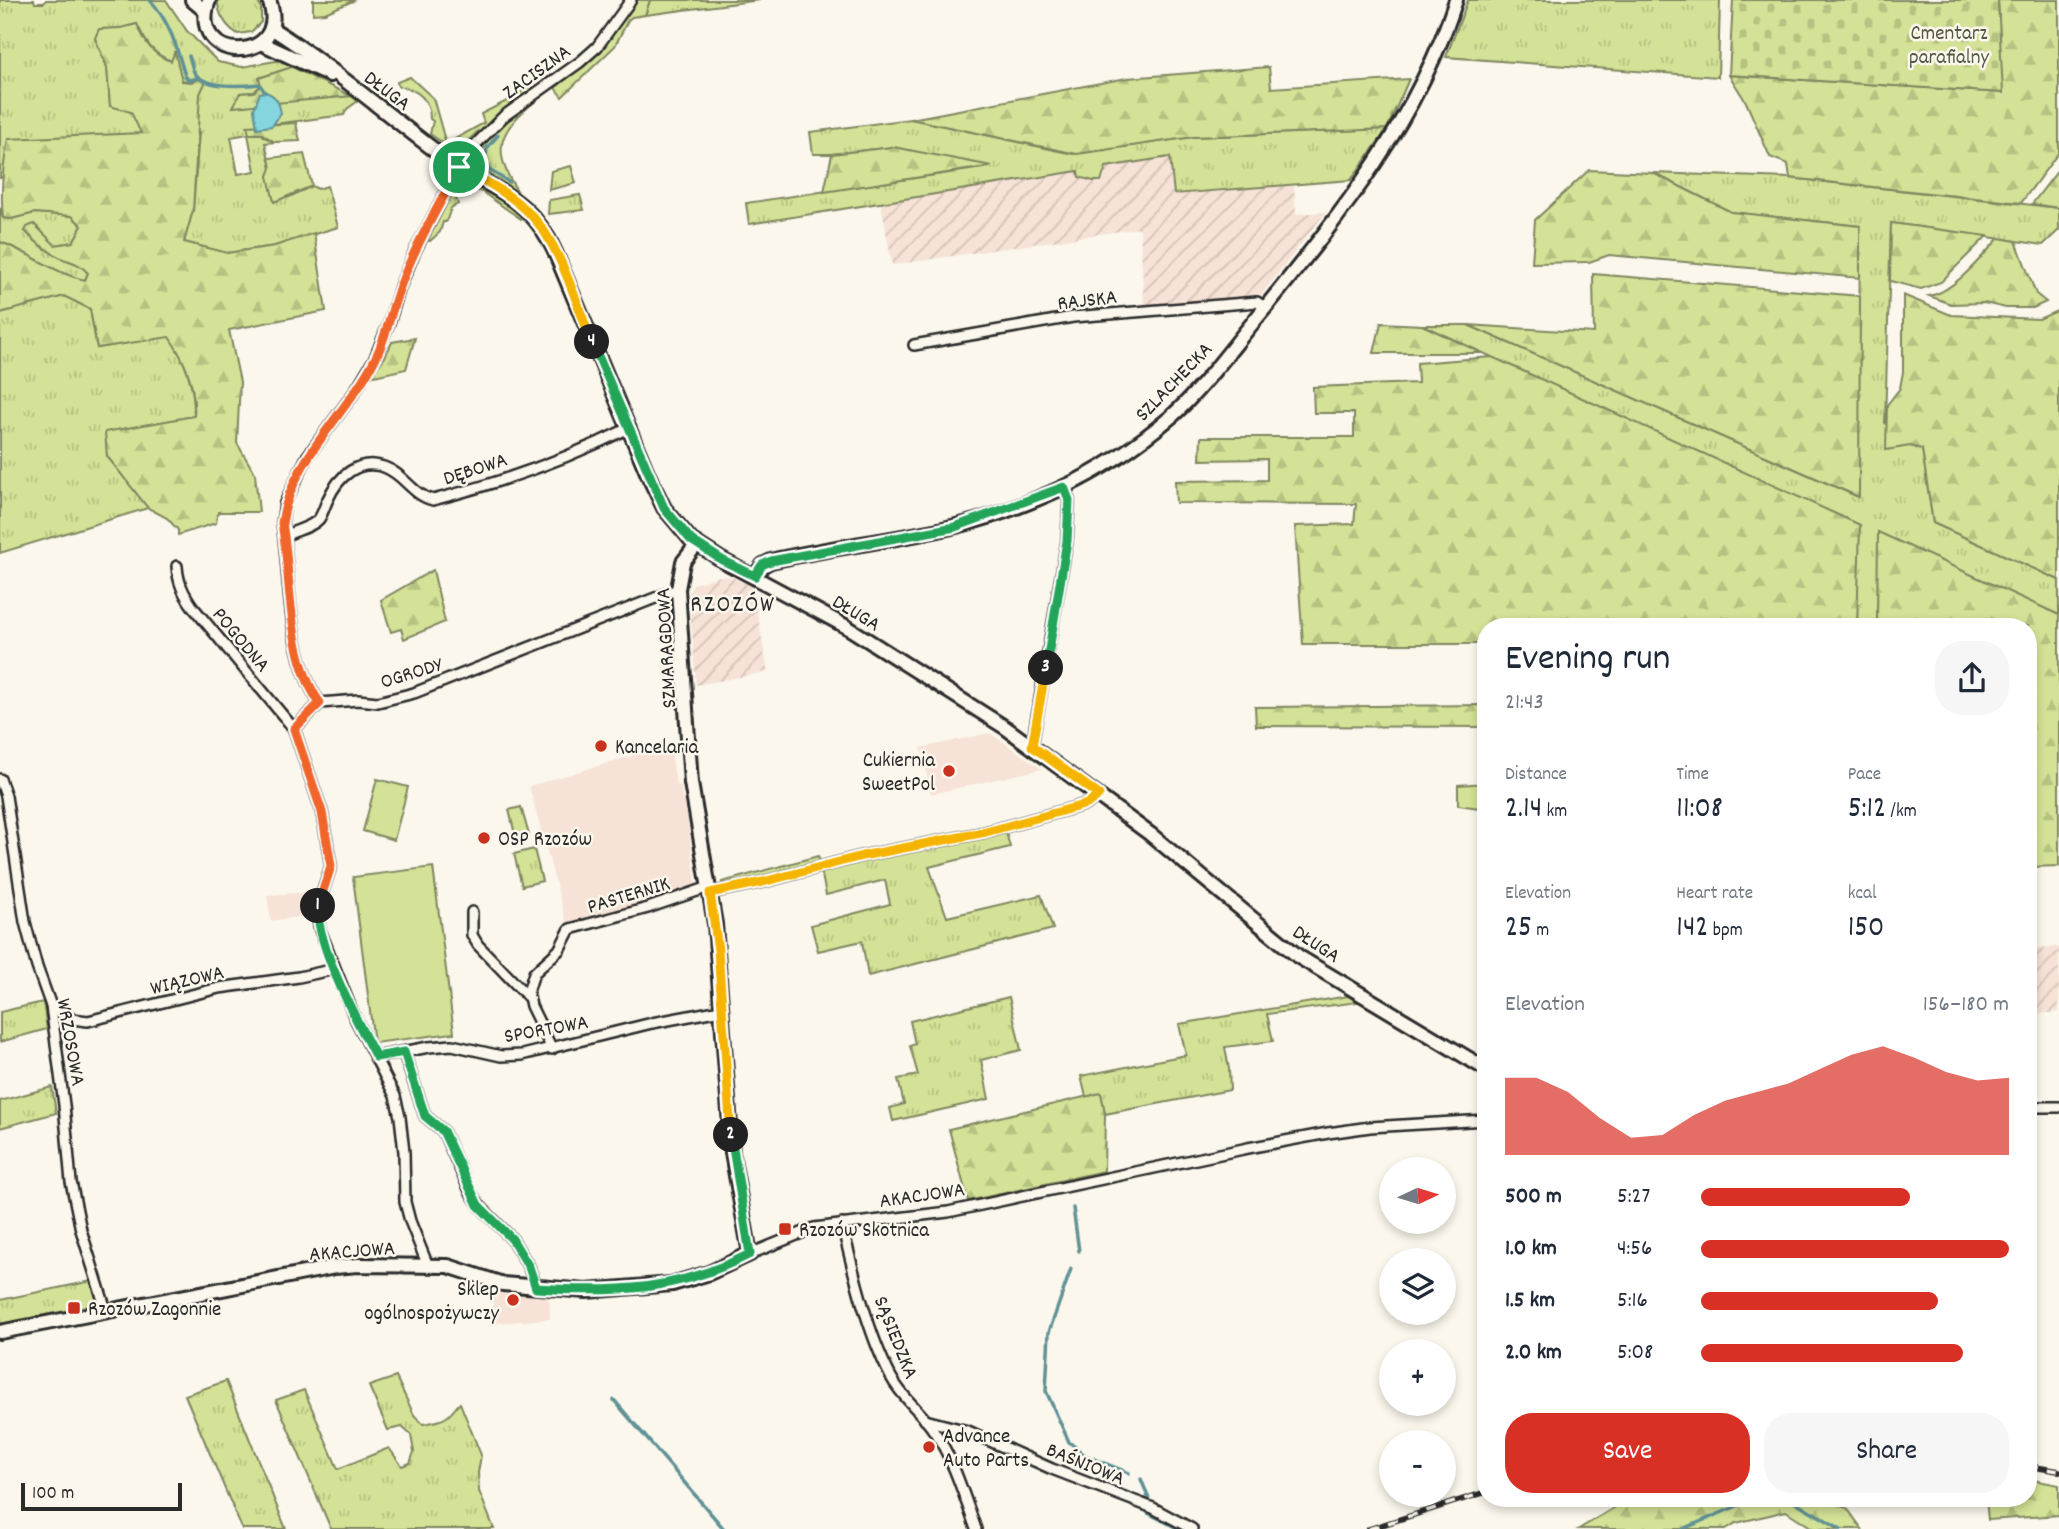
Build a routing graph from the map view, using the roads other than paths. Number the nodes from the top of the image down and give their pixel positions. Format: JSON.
{"nodes":[{"id":1,"x":192,"y":0,"type":"edge"},
{"id":2,"x":270,"y":0,"type":"edge"},
{"id":3,"x":631,"y":0,"type":"edge"},
{"id":4,"x":1456,"y":0,"type":"edge"},
{"id":5,"x":207,"y":6,"type":"edge"},
{"id":6,"x":271,"y":28,"type":"junction"},
{"id":7,"x":261,"y":43,"type":"junction"},
{"id":8,"x":342,"y":80,"type":"junction"},
{"id":9,"x":459,"y":167,"type":"junction"},
{"id":10,"x":1265,"y":307,"type":"junction"},
{"id":11,"x":914,"y":345,"type":"dead end"},
{"id":12,"x":629,"y":428,"type":"junction"},
{"id":13,"x":1064,"y":487,"type":"junction"},
{"id":14,"x":285,"y":536,"type":"junction"},
{"id":15,"x":697,"y":544,"type":"junction"},
{"id":16,"x":177,"y":566,"type":"dead end"},
{"id":17,"x":755,"y":576,"type":"junction"},
{"id":18,"x":678,"y":589,"type":"junction"},
{"id":19,"x":320,"y":703,"type":"junction"},
{"id":20,"x":294,"y":729,"type":"junction"},
{"id":21,"x":1032,"y":746,"type":"junction"},
{"id":22,"x":0,"y":779,"type":"edge"},
{"id":23,"x":1099,"y":795,"type":"junction"},
{"id":24,"x":709,"y":890,"type":"junction"},
{"id":25,"x":472,"y":912,"type":"dead end"},
{"id":26,"x":335,"y":969,"type":"junction"},
{"id":27,"x":529,"y":998,"type":"junction"},
{"id":28,"x":51,"y":1006,"type":"junction"},
{"id":29,"x":721,"y":1010,"type":"junction"},
{"id":30,"x":552,"y":1049,"type":"junction"},
{"id":31,"x":404,"y":1052,"type":"junction"},
{"id":32,"x":376,"y":1057,"type":"junction"},
{"id":33,"x":1477,"y":1064,"type":"edge"},
{"id":34,"x":2037,"y":1107,"type":"edge"},
{"id":35,"x":2059,"y":1107,"type":"edge"},
{"id":36,"x":1477,"y":1121,"type":"edge"},
{"id":37,"x":842,"y":1224,"type":"junction"},
{"id":38,"x":750,"y":1254,"type":"junction"},
{"id":39,"x":428,"y":1265,"type":"junction"},
{"id":40,"x":536,"y":1288,"type":"junction"},
{"id":41,"x":106,"y":1310,"type":"junction"},
{"id":42,"x":0,"y":1332,"type":"edge"},
{"id":43,"x":925,"y":1420,"type":"junction"},
{"id":44,"x":976,"y":1529,"type":"edge"},
{"id":45,"x":1192,"y":1529,"type":"edge"}],
"edges":[{"from":1,"to":5,"type":"street"},
{"from":2,"to":6,"type":"street"},
{"from":3,"to":9,"type":"street","name":"ZACISZNA"},
{"from":4,"to":10,"type":"street","name":"SZLACHECKA"},
{"from":5,"to":7,"type":"street"},
{"from":6,"to":7,"type":"street"},
{"from":6,"to":8,"type":"street","name":"DŁUGA"},
{"from":7,"to":8,"type":"street","name":"DŁUGA"},
{"from":8,"to":9,"type":"street","name":"DŁUGA"},
{"from":9,"to":12,"type":"street","name":"DŁUGA"},
{"from":9,"to":14,"type":"street","name":"ZACISZNA"},
{"from":10,"to":11,"type":"street","name":"RAJSKA"},
{"from":10,"to":13,"type":"street","name":"SZLACHECKA"},
{"from":12,"to":14,"type":"street","name":"DĘBOWA"},
{"from":12,"to":15,"type":"street","name":"DŁUGA"},
{"from":13,"to":17,"type":"street","name":"SZLACHECKA"},
{"from":13,"to":21,"type":"street"},
{"from":14,"to":19,"type":"street","name":"ZACISZNA"},
{"from":15,"to":17,"type":"street","name":"DŁUGA"},
{"from":15,"to":18,"type":"street","name":"SZMARAGDOWA"},
{"from":16,"to":20,"type":"street","name":"POGODNA"},
{"from":17,"to":21,"type":"street","name":"DŁUGA"},
{"from":18,"to":19,"type":"street","name":"OGRODY"},
{"from":18,"to":24,"type":"street","name":"SZMARAGDOWA"},
{"from":19,"to":20,"type":"street"},
{"from":20,"to":26,"type":"street"},
{"from":21,"to":23,"type":"street","name":"DŁUGA"},
{"from":22,"to":28,"type":"street","name":"WRZOSOWA"},
{"from":23,"to":24,"type":"street","name":"PASTERNIK"},
{"from":23,"to":33,"type":"street","name":"DŁUGA"},
{"from":24,"to":27,"type":"street","name":"PASTERNIK"},
{"from":24,"to":29,"type":"street","name":"SZMARAGDOWA"},
{"from":25,"to":27,"type":"street"},
{"from":26,"to":28,"type":"street","name":"WIĄZOWA"},
{"from":26,"to":32,"type":"street"},
{"from":27,"to":30,"type":"street"},
{"from":28,"to":41,"type":"street","name":"WRZOSOWA"},
{"from":29,"to":30,"type":"street","name":"SPORTOWA"},
{"from":29,"to":38,"type":"street","name":"SZMARAGDOWA"},
{"from":30,"to":31,"type":"street","name":"SPORTOWA"},
{"from":31,"to":32,"type":"street","name":"SPORTOWA"},
{"from":31,"to":40,"type":"street"},
{"from":32,"to":39,"type":"street"},
{"from":34,"to":35,"type":"street"},
{"from":36,"to":37,"type":"street","name":"AKACJOWA"},
{"from":37,"to":38,"type":"street","name":"AKACJOWA"},
{"from":37,"to":43,"type":"street","name":"SĄSIEDZKA"},
{"from":38,"to":40,"type":"street","name":"AKACJOWA"},
{"from":39,"to":40,"type":"street","name":"AKACJOWA"},
{"from":39,"to":41,"type":"street","name":"AKACJOWA"},
{"from":41,"to":42,"type":"street","name":"AKACJOWA"},
{"from":43,"to":44,"type":"street","name":"SĄSIEDZKA"},
{"from":43,"to":45,"type":"street","name":"BAŚNIOWA"}]}
